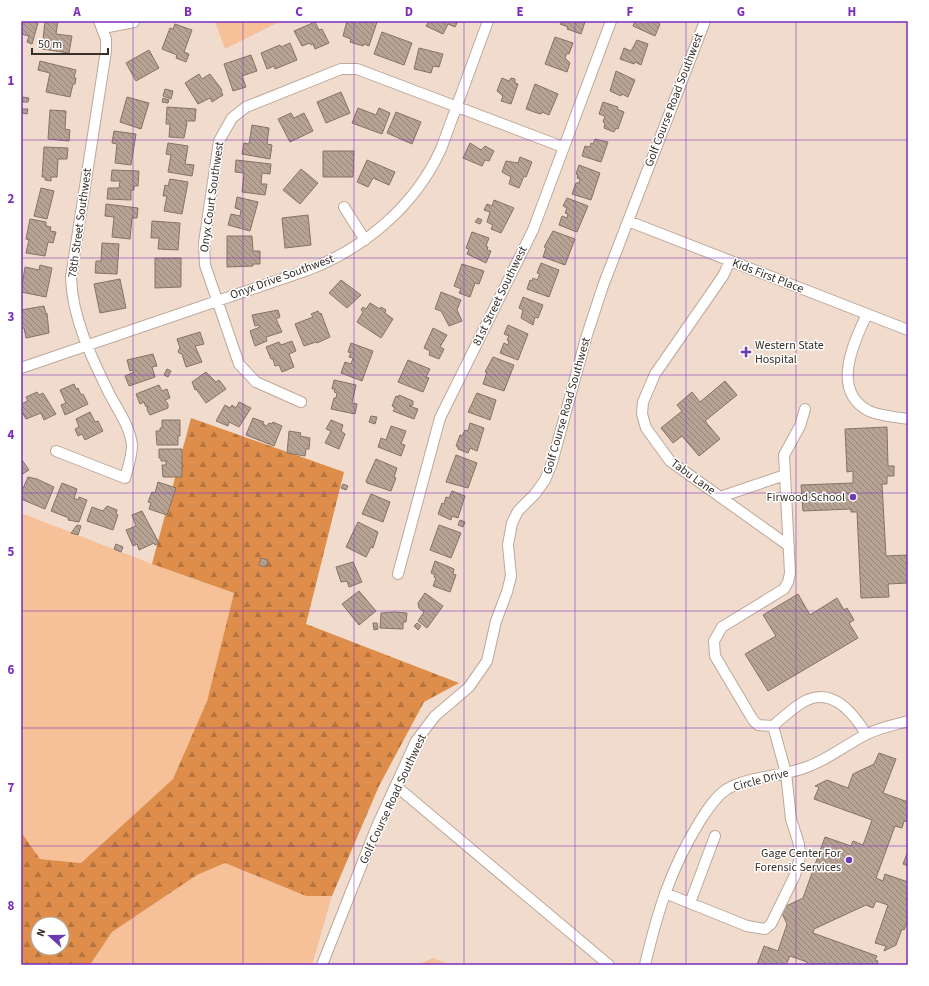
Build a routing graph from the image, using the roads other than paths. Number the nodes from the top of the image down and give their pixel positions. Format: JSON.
{"nodes":[{"id":1,"x":488,"y":21,"type":"edge"},
{"id":2,"x":611,"y":21,"type":"edge"},
{"id":3,"x":705,"y":21,"type":"edge"},
{"id":4,"x":134,"y":22,"type":"edge"},
{"id":5,"x":101,"y":24,"type":"edge"},
{"id":6,"x":456,"y":107,"type":"junction"},
{"id":7,"x":562,"y":147,"type":"junction"},
{"id":8,"x":344,"y":207,"type":"dead end"},
{"id":9,"x":628,"y":221,"type":"junction"},
{"id":10,"x":365,"y":240,"type":"junction"},
{"id":11,"x":730,"y":261,"type":"junction"},
{"id":12,"x":217,"y":300,"type":"junction"},
{"id":13,"x":867,"y":314,"type":"junction"},
{"id":14,"x":908,"y":330,"type":"edge"},
{"id":15,"x":88,"y":346,"type":"junction"},
{"id":16,"x":21,"y":368,"type":"edge"},
{"id":17,"x":301,"y":402,"type":"dead end"},
{"id":18,"x":805,"y":409,"type":"dead end"},
{"id":19,"x":908,"y":419,"type":"edge"},
{"id":20,"x":56,"y":452,"type":"dead end"},
{"id":21,"x":785,"y":475,"type":"junction"},
{"id":22,"x":720,"y":497,"type":"junction"},
{"id":23,"x":789,"y":546,"type":"junction"},
{"id":24,"x":398,"y":574,"type":"dead end"},
{"id":25,"x":908,"y":721,"type":"edge"},
{"id":26,"x":773,"y":726,"type":"junction"},
{"id":27,"x":866,"y":734,"type":"junction"},
{"id":28,"x":786,"y":773,"type":"junction"},
{"id":29,"x":396,"y":786,"type":"junction"},
{"id":30,"x":716,"y":836,"type":"dead end"},
{"id":31,"x":665,"y":893,"type":"junction"},
{"id":32,"x":690,"y":903,"type":"junction"},
{"id":33,"x":322,"y":965,"type":"edge"},
{"id":34,"x":608,"y":965,"type":"edge"},
{"id":35,"x":645,"y":965,"type":"edge"}],
"edges":[{"from":1,"to":6,"type":"street","name":"Onyx Drive Southwest"},
{"from":2,"to":7,"type":"street","name":"81st Street Southwest"},
{"from":3,"to":9,"type":"street","name":"Golf Course Road Southwest"},
{"from":4,"to":5,"type":"street"},
{"from":5,"to":15,"type":"street","name":"78th Street Southwest"},
{"from":6,"to":7,"type":"street","name":"Onyx Court Southwest"},
{"from":6,"to":10,"type":"street","name":"Onyx Drive Southwest"},
{"from":6,"to":12,"type":"street","name":"Onyx Court Southwest"},
{"from":7,"to":24,"type":"street","name":"81st Street Southwest"},
{"from":8,"to":10,"type":"street"},
{"from":9,"to":11,"type":"street","name":"Kids First Place"},
{"from":9,"to":29,"type":"street","name":"Golf Course Road Southwest"},
{"from":10,"to":12,"type":"street","name":"Onyx Drive Southwest"},
{"from":11,"to":13,"type":"street","name":"Kids First Place"},
{"from":11,"to":22,"type":"street","name":"Tabu Lane"},
{"from":12,"to":15,"type":"street","name":"Onyx Drive Southwest"},
{"from":12,"to":17,"type":"street","name":"Onyx Court Southwest"},
{"from":13,"to":14,"type":"street","name":"Kids First Place"},
{"from":13,"to":19,"type":"street"},
{"from":15,"to":16,"type":"street","name":"Onyx Drive Southwest"},
{"from":15,"to":20,"type":"street","name":"78th Street Southwest"},
{"from":18,"to":21,"type":"street"},
{"from":21,"to":22,"type":"street"},
{"from":21,"to":23,"type":"street"},
{"from":22,"to":23,"type":"street","name":"Tabu Lane"},
{"from":23,"to":26,"type":"street"},
{"from":25,"to":27,"type":"street","name":"Circle Drive"},
{"from":26,"to":27,"type":"street"},
{"from":26,"to":28,"type":"street"},
{"from":27,"to":28,"type":"street","name":"Circle Drive"},
{"from":28,"to":31,"type":"street","name":"Circle Drive"},
{"from":28,"to":32,"type":"street"},
{"from":29,"to":33,"type":"street","name":"Golf Course Road Southwest"},
{"from":29,"to":34,"type":"street"},
{"from":30,"to":32,"type":"street"},
{"from":31,"to":32,"type":"street"},
{"from":31,"to":35,"type":"street","name":"Circle Drive"}]}
